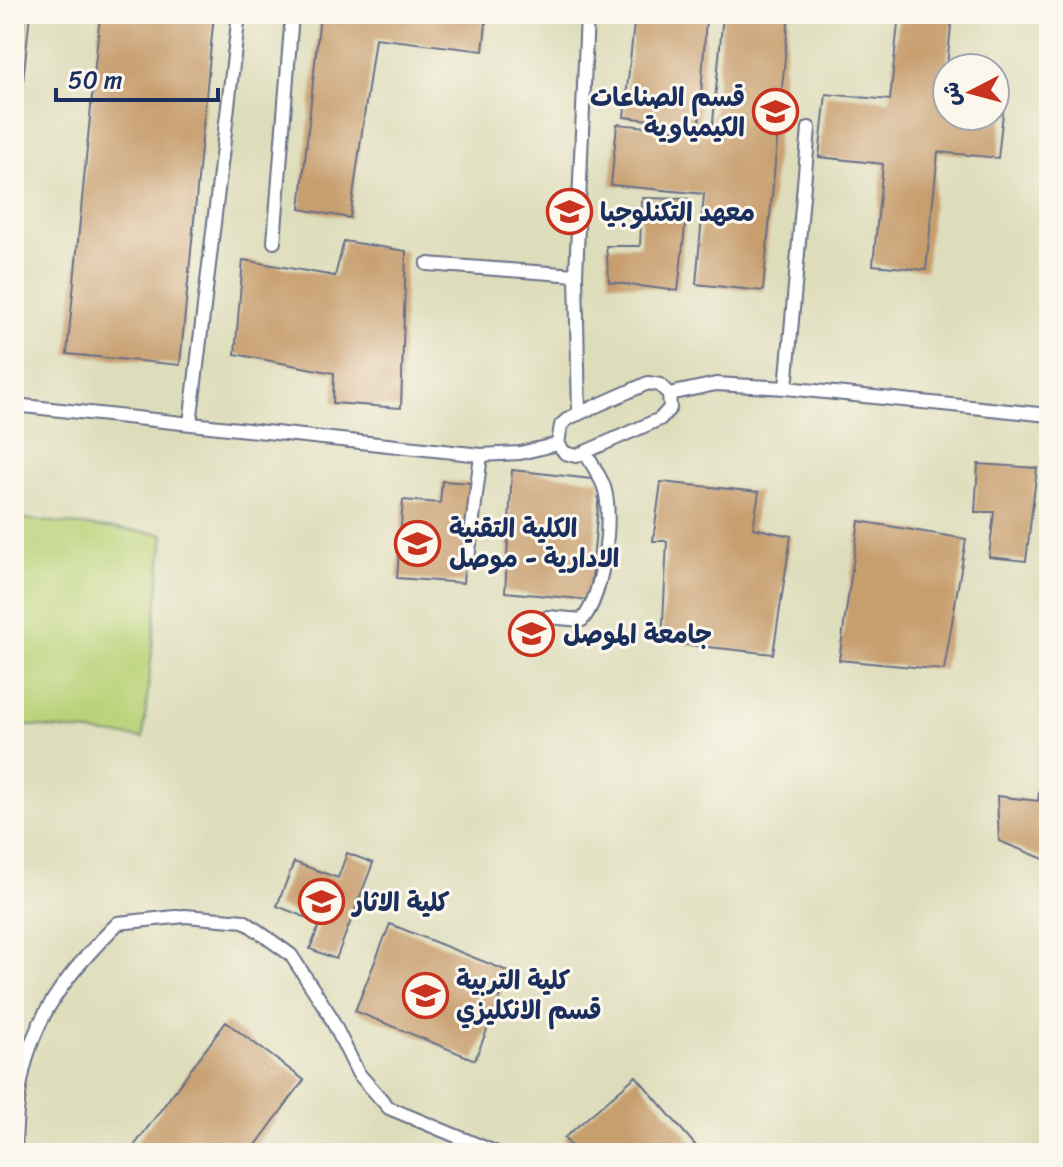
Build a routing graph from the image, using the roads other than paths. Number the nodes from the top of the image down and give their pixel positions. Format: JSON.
{"nodes":[{"id":1,"x":239,"y":14,"type":"edge"},
{"id":2,"x":292,"y":14,"type":"edge"},
{"id":3,"x":587,"y":14,"type":"edge"},
{"id":4,"x":809,"y":128,"type":"dead end"},
{"id":5,"x":274,"y":242,"type":"dead end"},
{"id":6,"x":427,"y":264,"type":"dead end"},
{"id":7,"x":576,"y":275,"type":"junction"},
{"id":8,"x":786,"y":388,"type":"junction"},
{"id":9,"x":669,"y":394,"type":"junction"},
{"id":10,"x":14,"y":405,"type":"edge"},
{"id":11,"x":579,"y":414,"type":"junction"},
{"id":12,"x":1049,"y":415,"type":"edge"},
{"id":13,"x":190,"y":424,"type":"junction"},
{"id":14,"x":558,"y":444,"type":"junction"},
{"id":15,"x":586,"y":454,"type":"junction"},
{"id":16,"x":481,"y":455,"type":"junction"},
{"id":17,"x":468,"y":559,"type":"dead end"},
{"id":18,"x":548,"y":617,"type":"dead end"},
{"id":19,"x":15,"y":1153,"type":"edge"},
{"id":20,"x":497,"y":1153,"type":"edge"}],
"edges":[{"from":1,"to":13,"type":"lane"},
{"from":2,"to":5,"type":"lane"},
{"from":3,"to":7,"type":"lane"},
{"from":4,"to":8,"type":"lane"},
{"from":6,"to":7,"type":"lane"},
{"from":7,"to":11,"type":"lane"},
{"from":8,"to":9,"type":"lane"},
{"from":8,"to":12,"type":"lane"},
{"from":9,"to":11,"type":"lane"},
{"from":9,"to":15,"type":"lane"},
{"from":10,"to":13,"type":"lane"},
{"from":11,"to":14,"type":"lane"},
{"from":13,"to":16,"type":"lane"},
{"from":14,"to":15,"type":"lane"},
{"from":14,"to":16,"type":"lane"},
{"from":15,"to":18,"type":"lane"},
{"from":16,"to":17,"type":"lane"},
{"from":19,"to":20,"type":"lane"}]}
